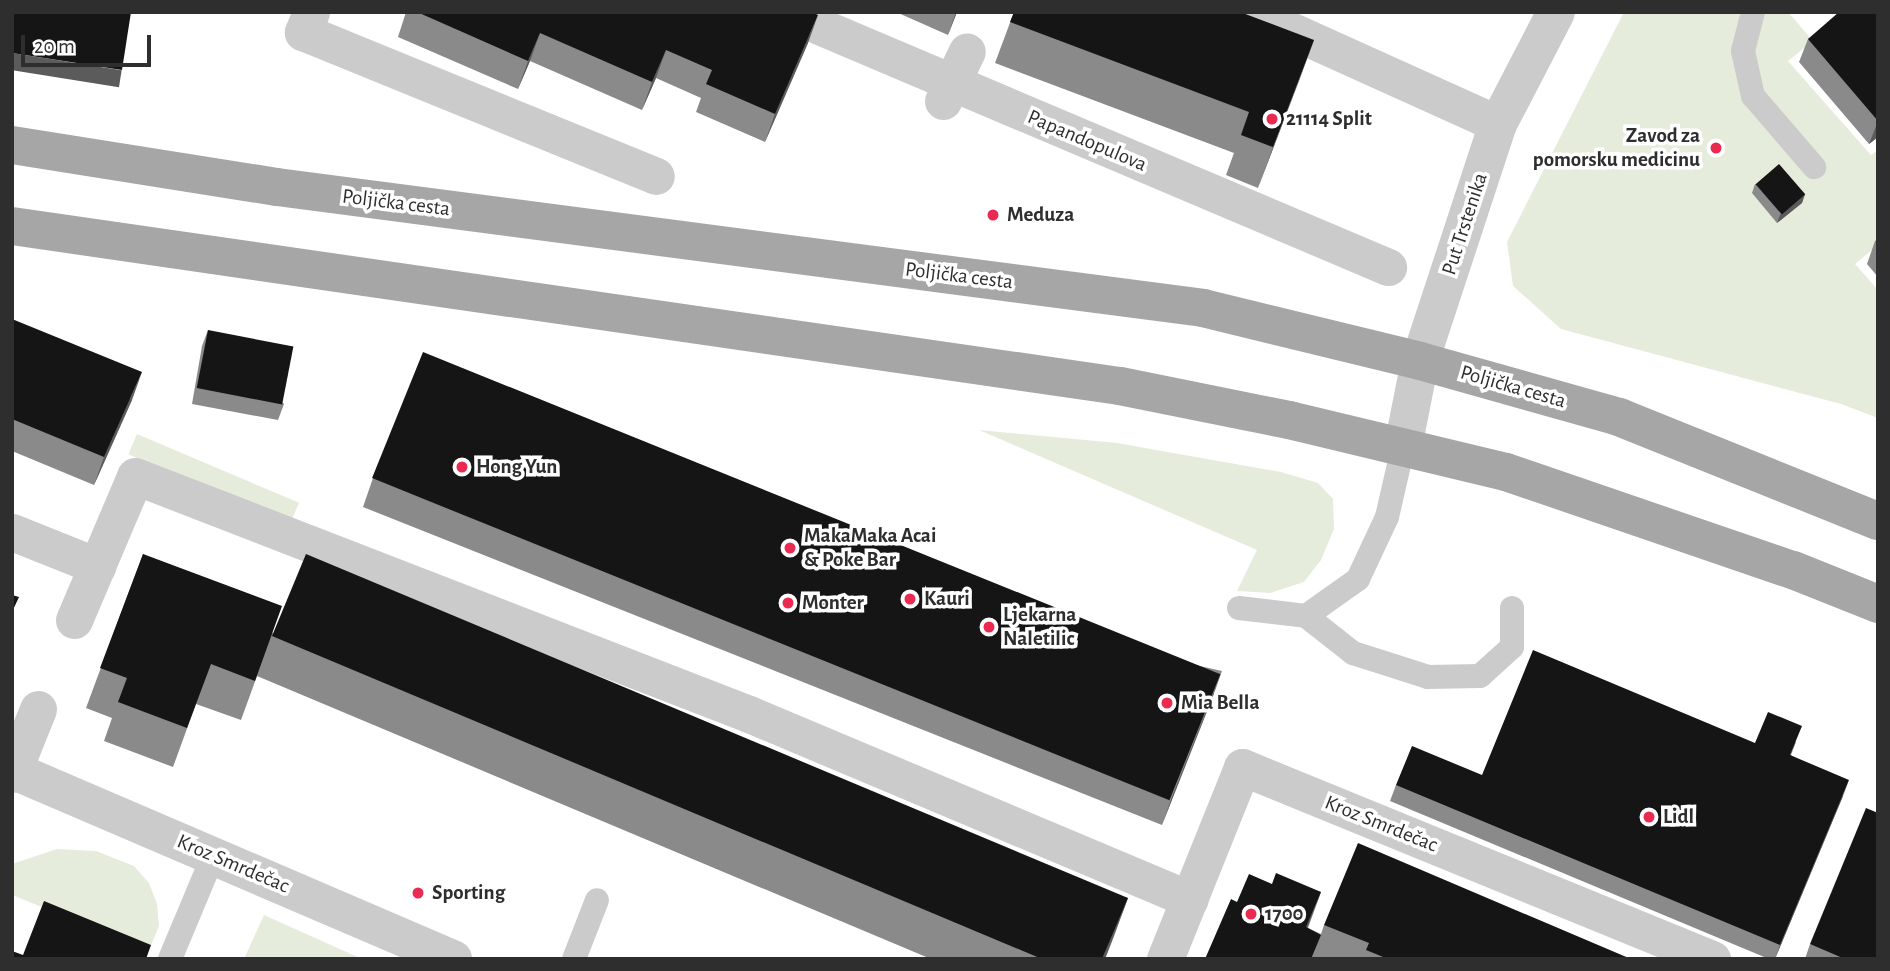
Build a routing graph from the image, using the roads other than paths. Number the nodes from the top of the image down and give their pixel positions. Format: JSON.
{"nodes":[{"id":1,"x":311,"y":12,"type":"edge"},
{"id":2,"x":786,"y":12,"type":"edge"},
{"id":3,"x":1250,"y":12,"type":"edge"},
{"id":4,"x":1556,"y":12,"type":"edge"},
{"id":5,"x":1753,"y":12,"type":"edge"},
{"id":6,"x":967,"y":51,"type":"dead end"},
{"id":7,"x":948,"y":93,"type":"junction"},
{"id":8,"x":1498,"y":124,"type":"junction"},
{"id":9,"x":12,"y":145,"type":"edge"},
{"id":10,"x":1814,"y":167,"type":"dead end"},
{"id":11,"x":656,"y":176,"type":"dead end"},
{"id":12,"x":12,"y":226,"type":"edge"},
{"id":13,"x":1388,"y":267,"type":"dead end"},
{"id":14,"x":1420,"y":361,"type":"junction"},
{"id":15,"x":1403,"y":447,"type":"junction"},
{"id":16,"x":1878,"y":521,"type":"edge"},
{"id":17,"x":12,"y":532,"type":"edge"},
{"id":18,"x":97,"y":566,"type":"junction"},
{"id":19,"x":1878,"y":604,"type":"edge"},
{"id":20,"x":1239,"y":608,"type":"dead end"},
{"id":21,"x":1512,"y":608,"type":"dead end"},
{"id":22,"x":1306,"y":616,"type":"junction"},
{"id":23,"x":74,"y":620,"type":"dead end"},
{"id":24,"x":38,"y":709,"type":"dead end"},
{"id":25,"x":13,"y":772,"type":"edge"},
{"id":26,"x":214,"y":856,"type":"junction"},
{"id":27,"x":1191,"y":899,"type":"junction"},
{"id":28,"x":597,"y":900,"type":"dead end"},
{"id":29,"x":170,"y":959,"type":"edge"},
{"id":30,"x":453,"y":959,"type":"edge"},
{"id":31,"x":574,"y":959,"type":"edge"},
{"id":32,"x":1165,"y":959,"type":"edge"},
{"id":33,"x":1712,"y":959,"type":"edge"}],
"edges":[{"from":1,"to":11,"type":"street"},
{"from":2,"to":7,"type":"street","name":"Papandopulova"},
{"from":3,"to":8,"type":"street"},
{"from":4,"to":8,"type":"street","name":"Put Trstenika"},
{"from":5,"to":10,"type":"lane"},
{"from":6,"to":7,"type":"street"},
{"from":7,"to":13,"type":"street","name":"Papandopulova"},
{"from":8,"to":14,"type":"street","name":"Put Trstenika"},
{"from":9,"to":14,"type":"main road","name":"Poljička cesta"},
{"from":12,"to":15,"type":"main road"},
{"from":14,"to":15,"type":"street","name":"Put Trstenika"},
{"from":14,"to":16,"type":"main road","name":"Poljička cesta"},
{"from":15,"to":19,"type":"main road"},
{"from":15,"to":22,"type":"lane"},
{"from":17,"to":18,"type":"street"},
{"from":18,"to":23,"type":"street"},
{"from":18,"to":27,"type":"street"},
{"from":20,"to":22,"type":"lane"},
{"from":21,"to":22,"type":"lane"},
{"from":24,"to":25,"type":"street"},
{"from":25,"to":26,"type":"street","name":"Kroz Smrdečac"},
{"from":26,"to":29,"type":"lane"},
{"from":26,"to":30,"type":"street","name":"Kroz Smrdečac"},
{"from":27,"to":32,"type":"street","name":"Kroz Smrdečac"},
{"from":27,"to":33,"type":"street","name":"Kroz Smrdečac"},
{"from":28,"to":31,"type":"lane"}]}
